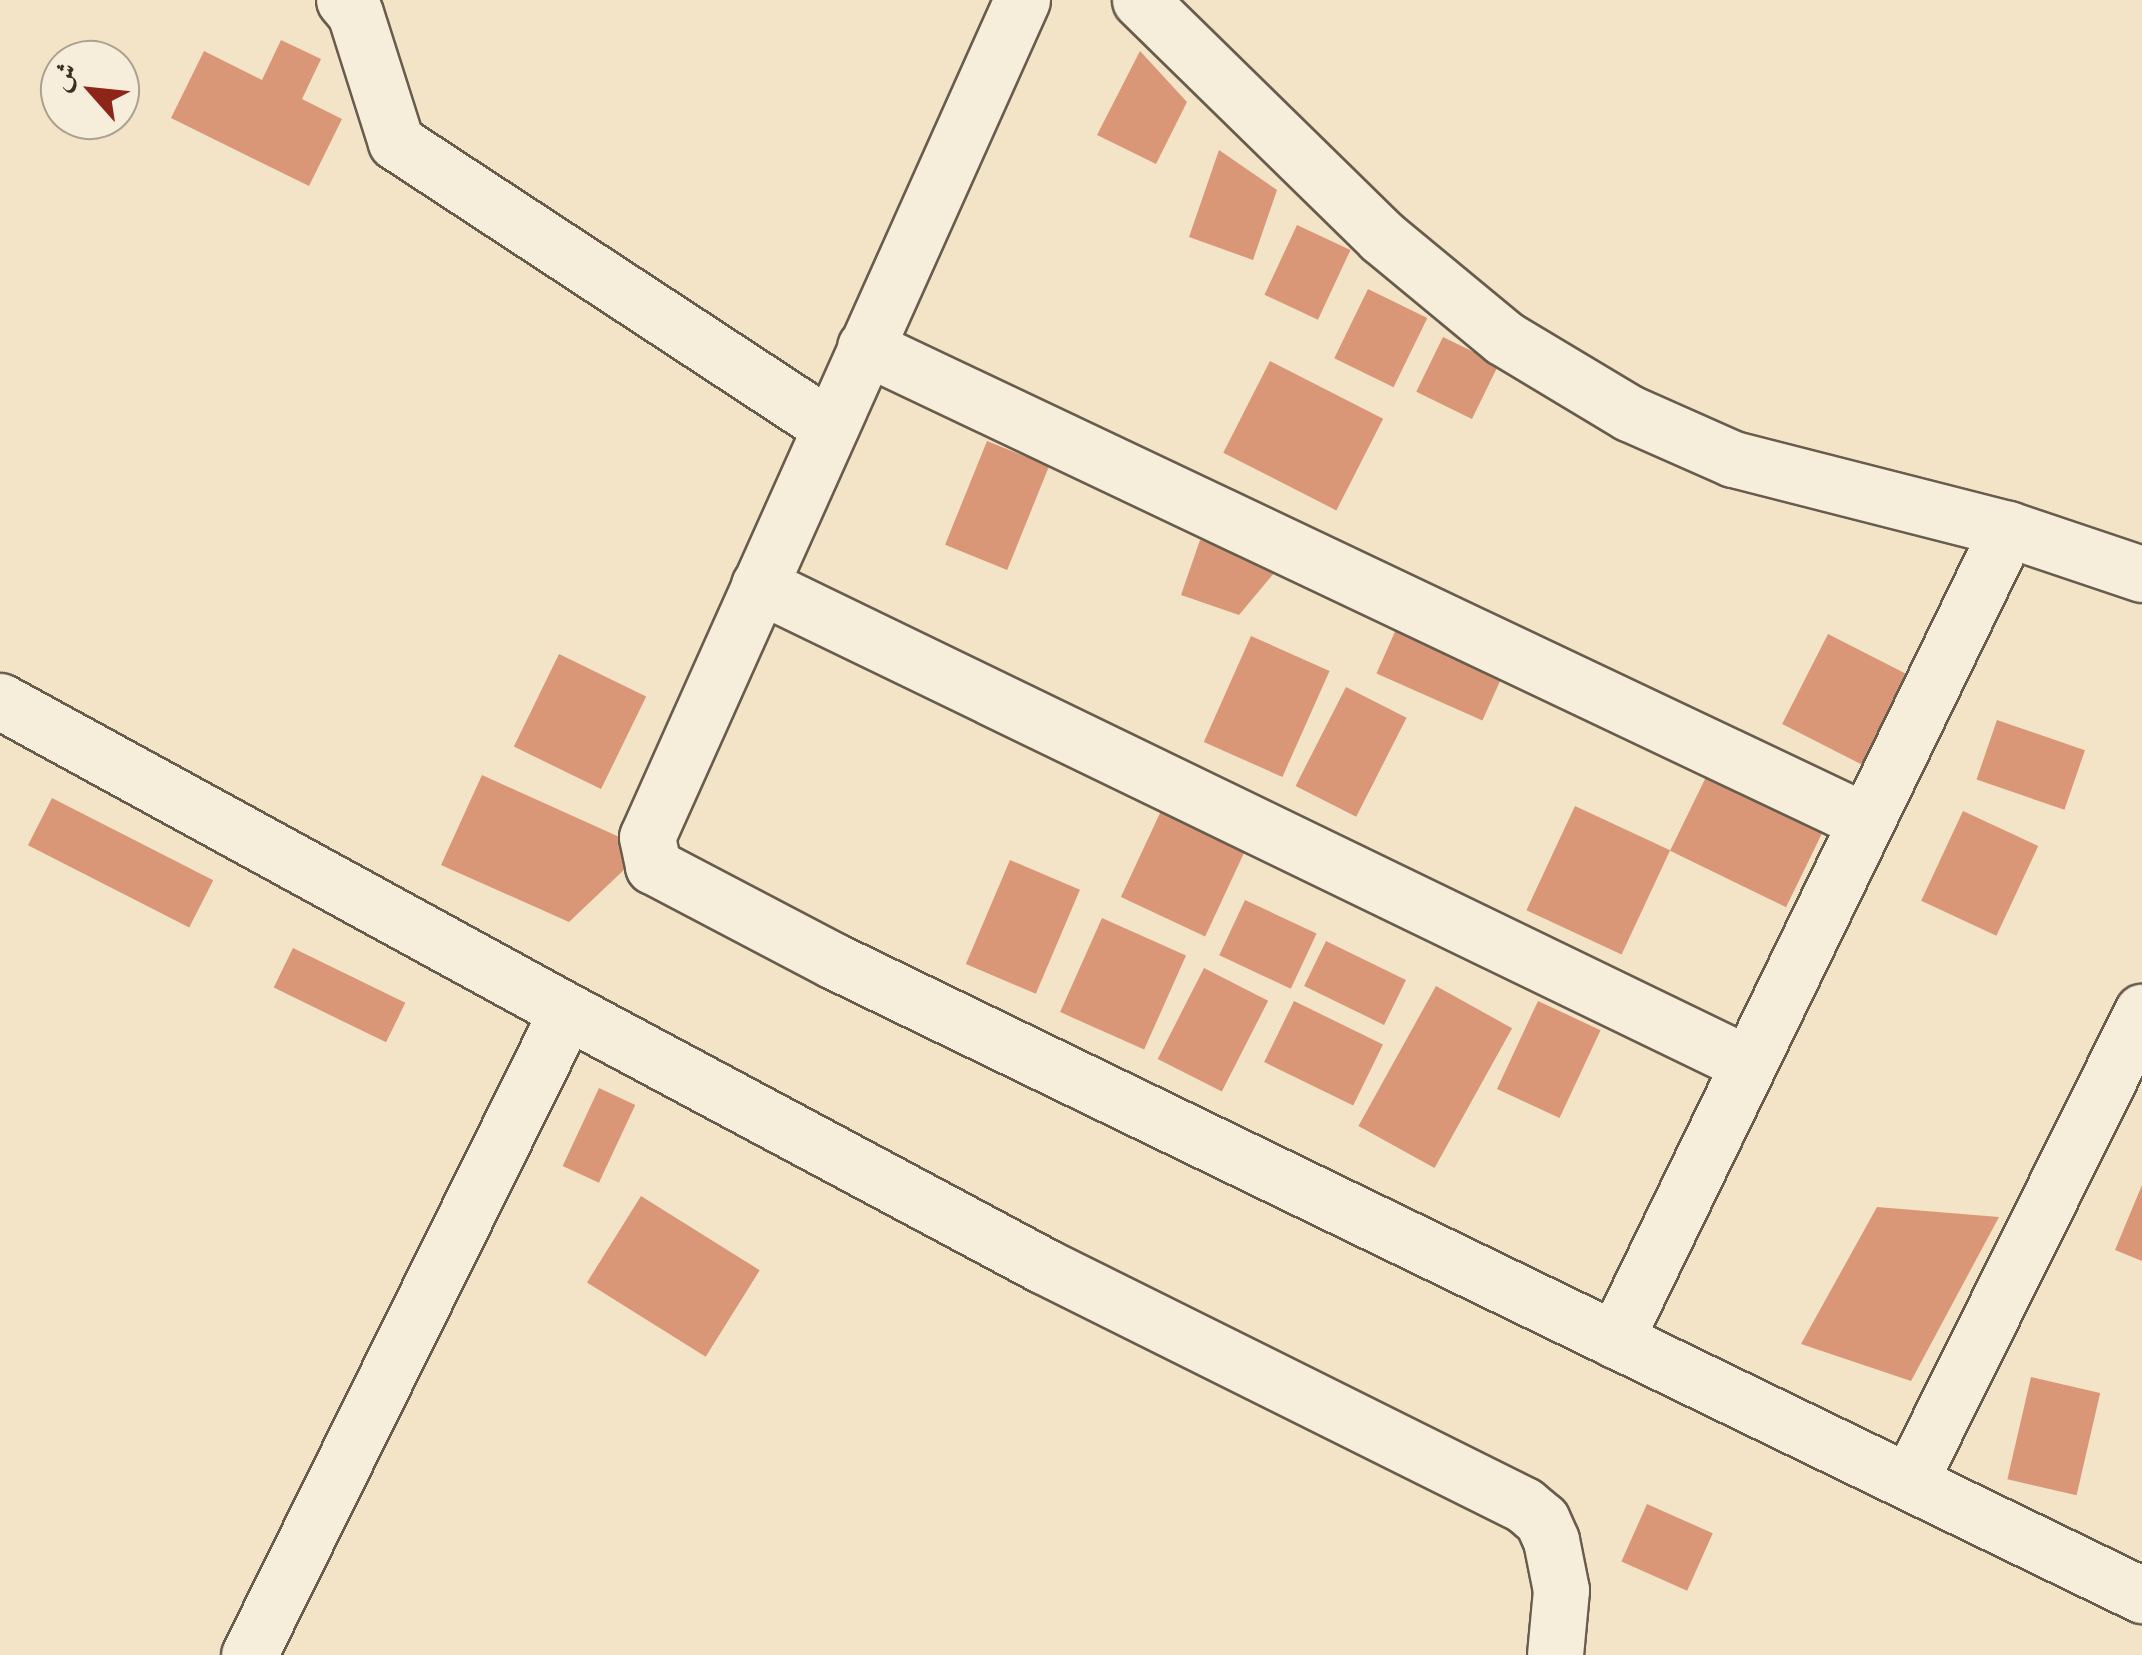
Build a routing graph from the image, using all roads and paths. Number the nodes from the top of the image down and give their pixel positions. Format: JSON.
{"nodes":[{"id":1,"x":344,"y":0,"type":"edge"},
{"id":2,"x":1022,"y":0,"type":"edge"},
{"id":3,"x":1140,"y":0,"type":"edge"},
{"id":4,"x":865,"y":348,"type":"junction"},
{"id":5,"x":830,"y":427,"type":"junction"},
{"id":6,"x":2008,"y":529,"type":"junction"},
{"id":7,"x":2142,"y":574,"type":"edge"},
{"id":8,"x":760,"y":585,"type":"junction"},
{"id":9,"x":0,"y":701,"type":"edge"},
{"id":10,"x":1864,"y":822,"type":"junction"},
{"id":11,"x":567,"y":1011,"type":"junction"},
{"id":12,"x":2142,"y":1012,"type":"edge"},
{"id":13,"x":1748,"y":1064,"type":"junction"},
{"id":14,"x":1615,"y":1340,"type":"junction"},
{"id":15,"x":1909,"y":1482,"type":"junction"},
{"id":16,"x":2142,"y":1595,"type":"edge"},
{"id":17,"x":250,"y":1655,"type":"edge"},
{"id":18,"x":1554,"y":1655,"type":"edge"}],
"edges":[{"from":1,"to":5,"type":"street"},
{"from":2,"to":4,"type":"street"},
{"from":3,"to":6,"type":"street"},
{"from":4,"to":5,"type":"street"},
{"from":4,"to":10,"type":"street"},
{"from":5,"to":8,"type":"street"},
{"from":6,"to":7,"type":"street"},
{"from":6,"to":10,"type":"street"},
{"from":8,"to":13,"type":"street"},
{"from":8,"to":14,"type":"street"},
{"from":9,"to":11,"type":"street"},
{"from":10,"to":13,"type":"street"},
{"from":11,"to":17,"type":"street"},
{"from":11,"to":18,"type":"street"},
{"from":12,"to":15,"type":"street"},
{"from":13,"to":14,"type":"street"},
{"from":14,"to":15,"type":"street"},
{"from":15,"to":16,"type":"street"}]}
